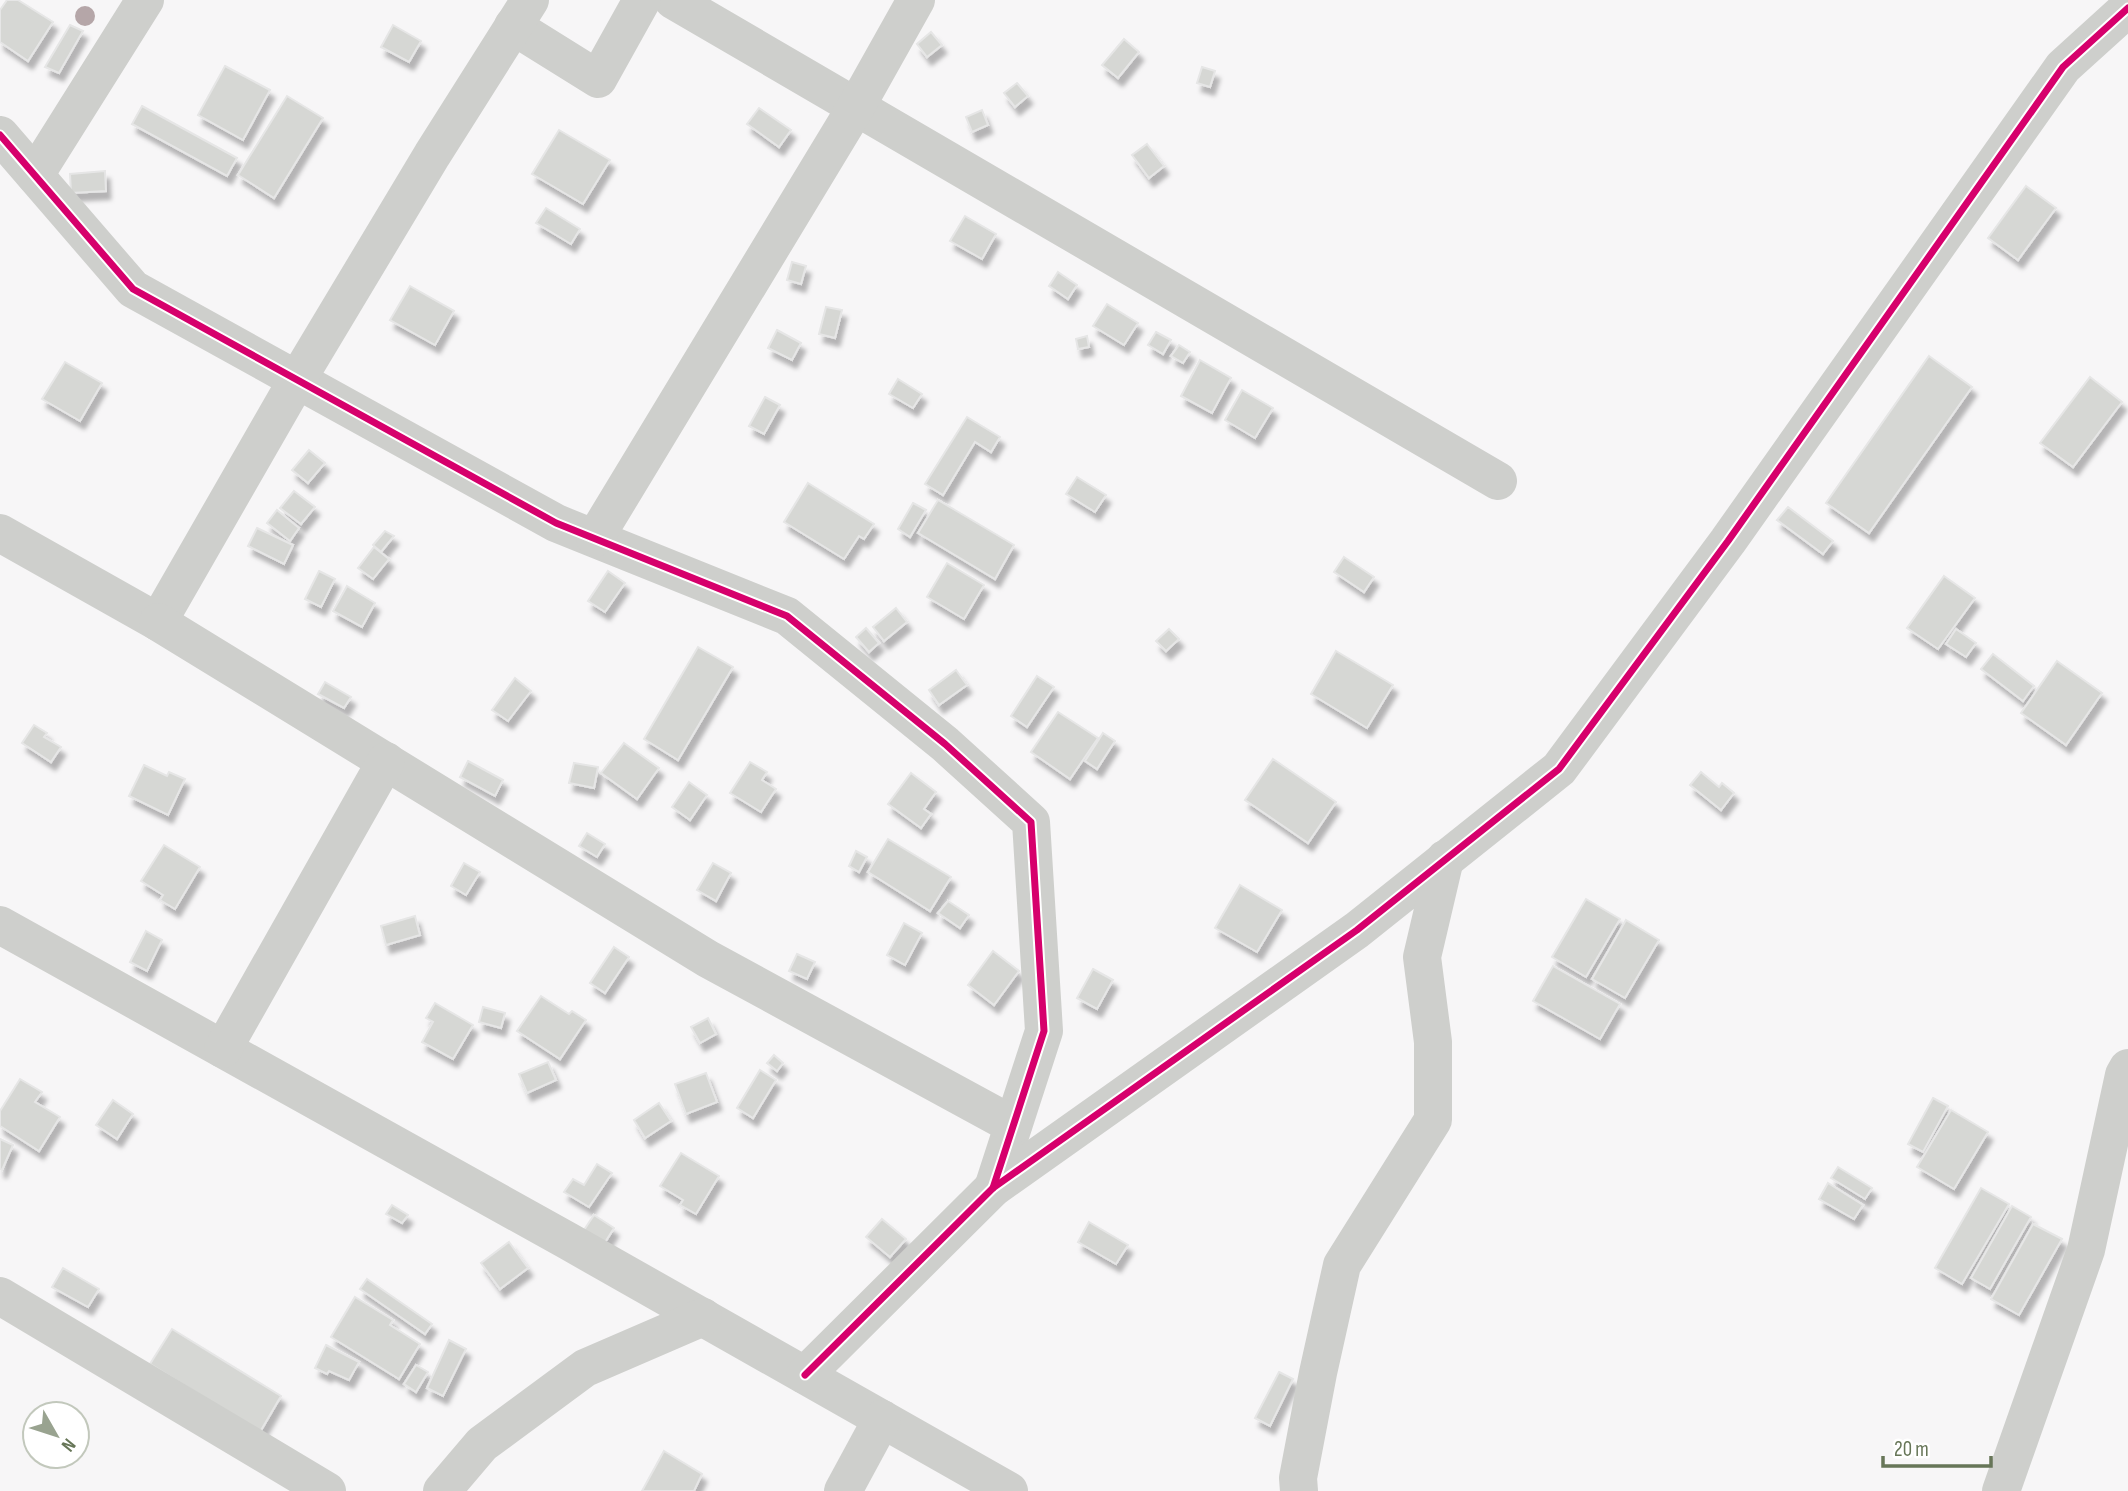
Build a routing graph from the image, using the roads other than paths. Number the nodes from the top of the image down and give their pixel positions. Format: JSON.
{"nodes":[{"id":1,"x":145,"y":0,"type":"edge"},
{"id":2,"x":642,"y":0,"type":"edge"},
{"id":3,"x":673,"y":0,"type":"edge"},
{"id":4,"x":916,"y":0,"type":"edge"},
{"id":5,"x":2128,"y":8,"type":"edge"},
{"id":6,"x":522,"y":13,"type":"edge"},
{"id":7,"x":856,"y":107,"type":"junction"},
{"id":8,"x":0,"y":135,"type":"edge"},
{"id":9,"x":35,"y":175,"type":"junction"},
{"id":10,"x":297,"y":380,"type":"junction"},
{"id":11,"x":1498,"y":481,"type":"dead end"},
{"id":12,"x":0,"y":533,"type":"edge"},
{"id":13,"x":595,"y":538,"type":"junction"},
{"id":14,"x":158,"y":622,"type":"junction"},
{"id":15,"x":386,"y":761,"type":"junction"},
{"id":16,"x":1446,"y":859,"type":"junction"},
{"id":17,"x":0,"y":925,"type":"edge"},
{"id":18,"x":223,"y":1049,"type":"junction"},
{"id":19,"x":2128,"y":1068,"type":"edge"},
{"id":20,"x":1013,"y":1125,"type":"junction"},
{"id":21,"x":993,"y":1188,"type":"junction"},
{"id":22,"x":0,"y":1296,"type":"edge"},
{"id":23,"x":703,"y":1317,"type":"junction"},
{"id":24,"x":805,"y":1375,"type":"junction"},
{"id":25,"x":882,"y":1419,"type":"junction"},
{"id":26,"x":327,"y":1491,"type":"edge"},
{"id":27,"x":442,"y":1491,"type":"edge"},
{"id":28,"x":843,"y":1491,"type":"edge"},
{"id":29,"x":1009,"y":1491,"type":"edge"},
{"id":30,"x":1299,"y":1491,"type":"edge"},
{"id":31,"x":2001,"y":1491,"type":"edge"}],
"edges":[{"from":1,"to":9,"type":"street"},
{"from":2,"to":6,"type":"street"},
{"from":3,"to":7,"type":"street"},
{"from":4,"to":7,"type":"street"},
{"from":5,"to":16,"type":"street"},
{"from":6,"to":10,"type":"street"},
{"from":7,"to":11,"type":"street"},
{"from":7,"to":13,"type":"street"},
{"from":8,"to":9,"type":"street"},
{"from":9,"to":10,"type":"street"},
{"from":10,"to":13,"type":"street"},
{"from":10,"to":14,"type":"street"},
{"from":12,"to":14,"type":"street"},
{"from":13,"to":20,"type":"street"},
{"from":14,"to":15,"type":"street"},
{"from":15,"to":18,"type":"street"},
{"from":15,"to":20,"type":"street"},
{"from":16,"to":21,"type":"street"},
{"from":16,"to":30,"type":"street"},
{"from":17,"to":18,"type":"street"},
{"from":18,"to":23,"type":"street"},
{"from":19,"to":31,"type":"street"},
{"from":20,"to":21,"type":"street"},
{"from":21,"to":24,"type":"street"},
{"from":22,"to":26,"type":"street"},
{"from":23,"to":24,"type":"street"},
{"from":23,"to":27,"type":"street"},
{"from":24,"to":25,"type":"street"},
{"from":25,"to":28,"type":"street"},
{"from":25,"to":29,"type":"street"}]}
